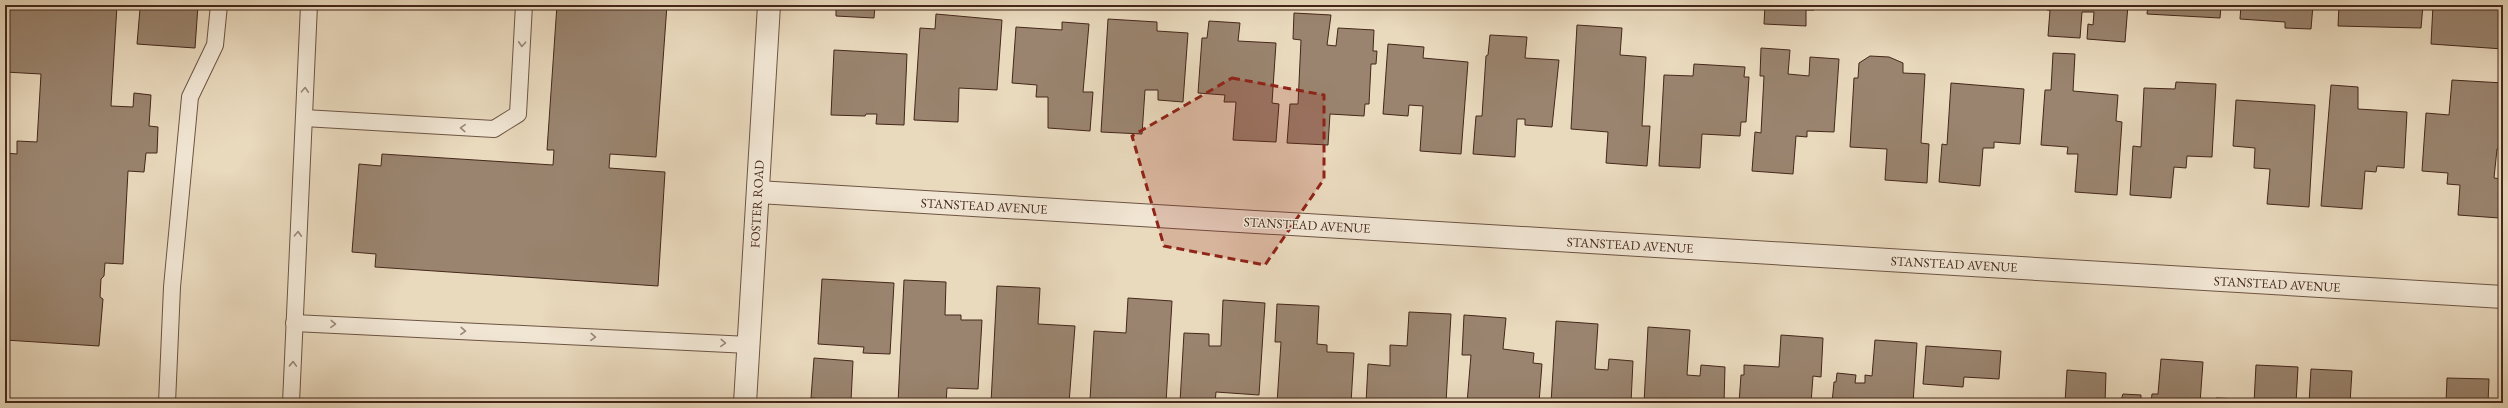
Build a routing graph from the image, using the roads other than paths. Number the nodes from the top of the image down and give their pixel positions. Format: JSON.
{"nodes":[{"id":1,"x":219,"y":5,"type":"edge"},
{"id":2,"x":309,"y":5,"type":"edge"},
{"id":3,"x":524,"y":5,"type":"edge"},
{"id":4,"x":769,"y":5,"type":"edge"},
{"id":5,"x":304,"y":118,"type":"junction"},
{"id":6,"x":758,"y":192,"type":"junction"},
{"id":7,"x":2503,"y":297,"type":"edge"},
{"id":8,"x":294,"y":323,"type":"junction"},
{"id":9,"x":748,"y":345,"type":"junction"},
{"id":10,"x":167,"y":403,"type":"edge"},
{"id":11,"x":291,"y":403,"type":"edge"},
{"id":12,"x":744,"y":403,"type":"edge"}],
"edges":[{"from":1,"to":10,"type":"lane"},
{"from":5,"to":2,"type":"lane","one_way":true},
{"from":3,"to":5,"type":"lane","one_way":true},
{"from":4,"to":6,"type":"street","name":"FOSTER ROAD"},
{"from":8,"to":5,"type":"lane","one_way":true},
{"from":6,"to":7,"type":"street","name":"STANSTEAD AVENUE"},
{"from":6,"to":9,"type":"street","name":"FOSTER ROAD"},
{"from":8,"to":9,"type":"lane","one_way":true},
{"from":11,"to":8,"type":"lane","one_way":true},
{"from":9,"to":12,"type":"street","name":"FOSTER ROAD"}]}
